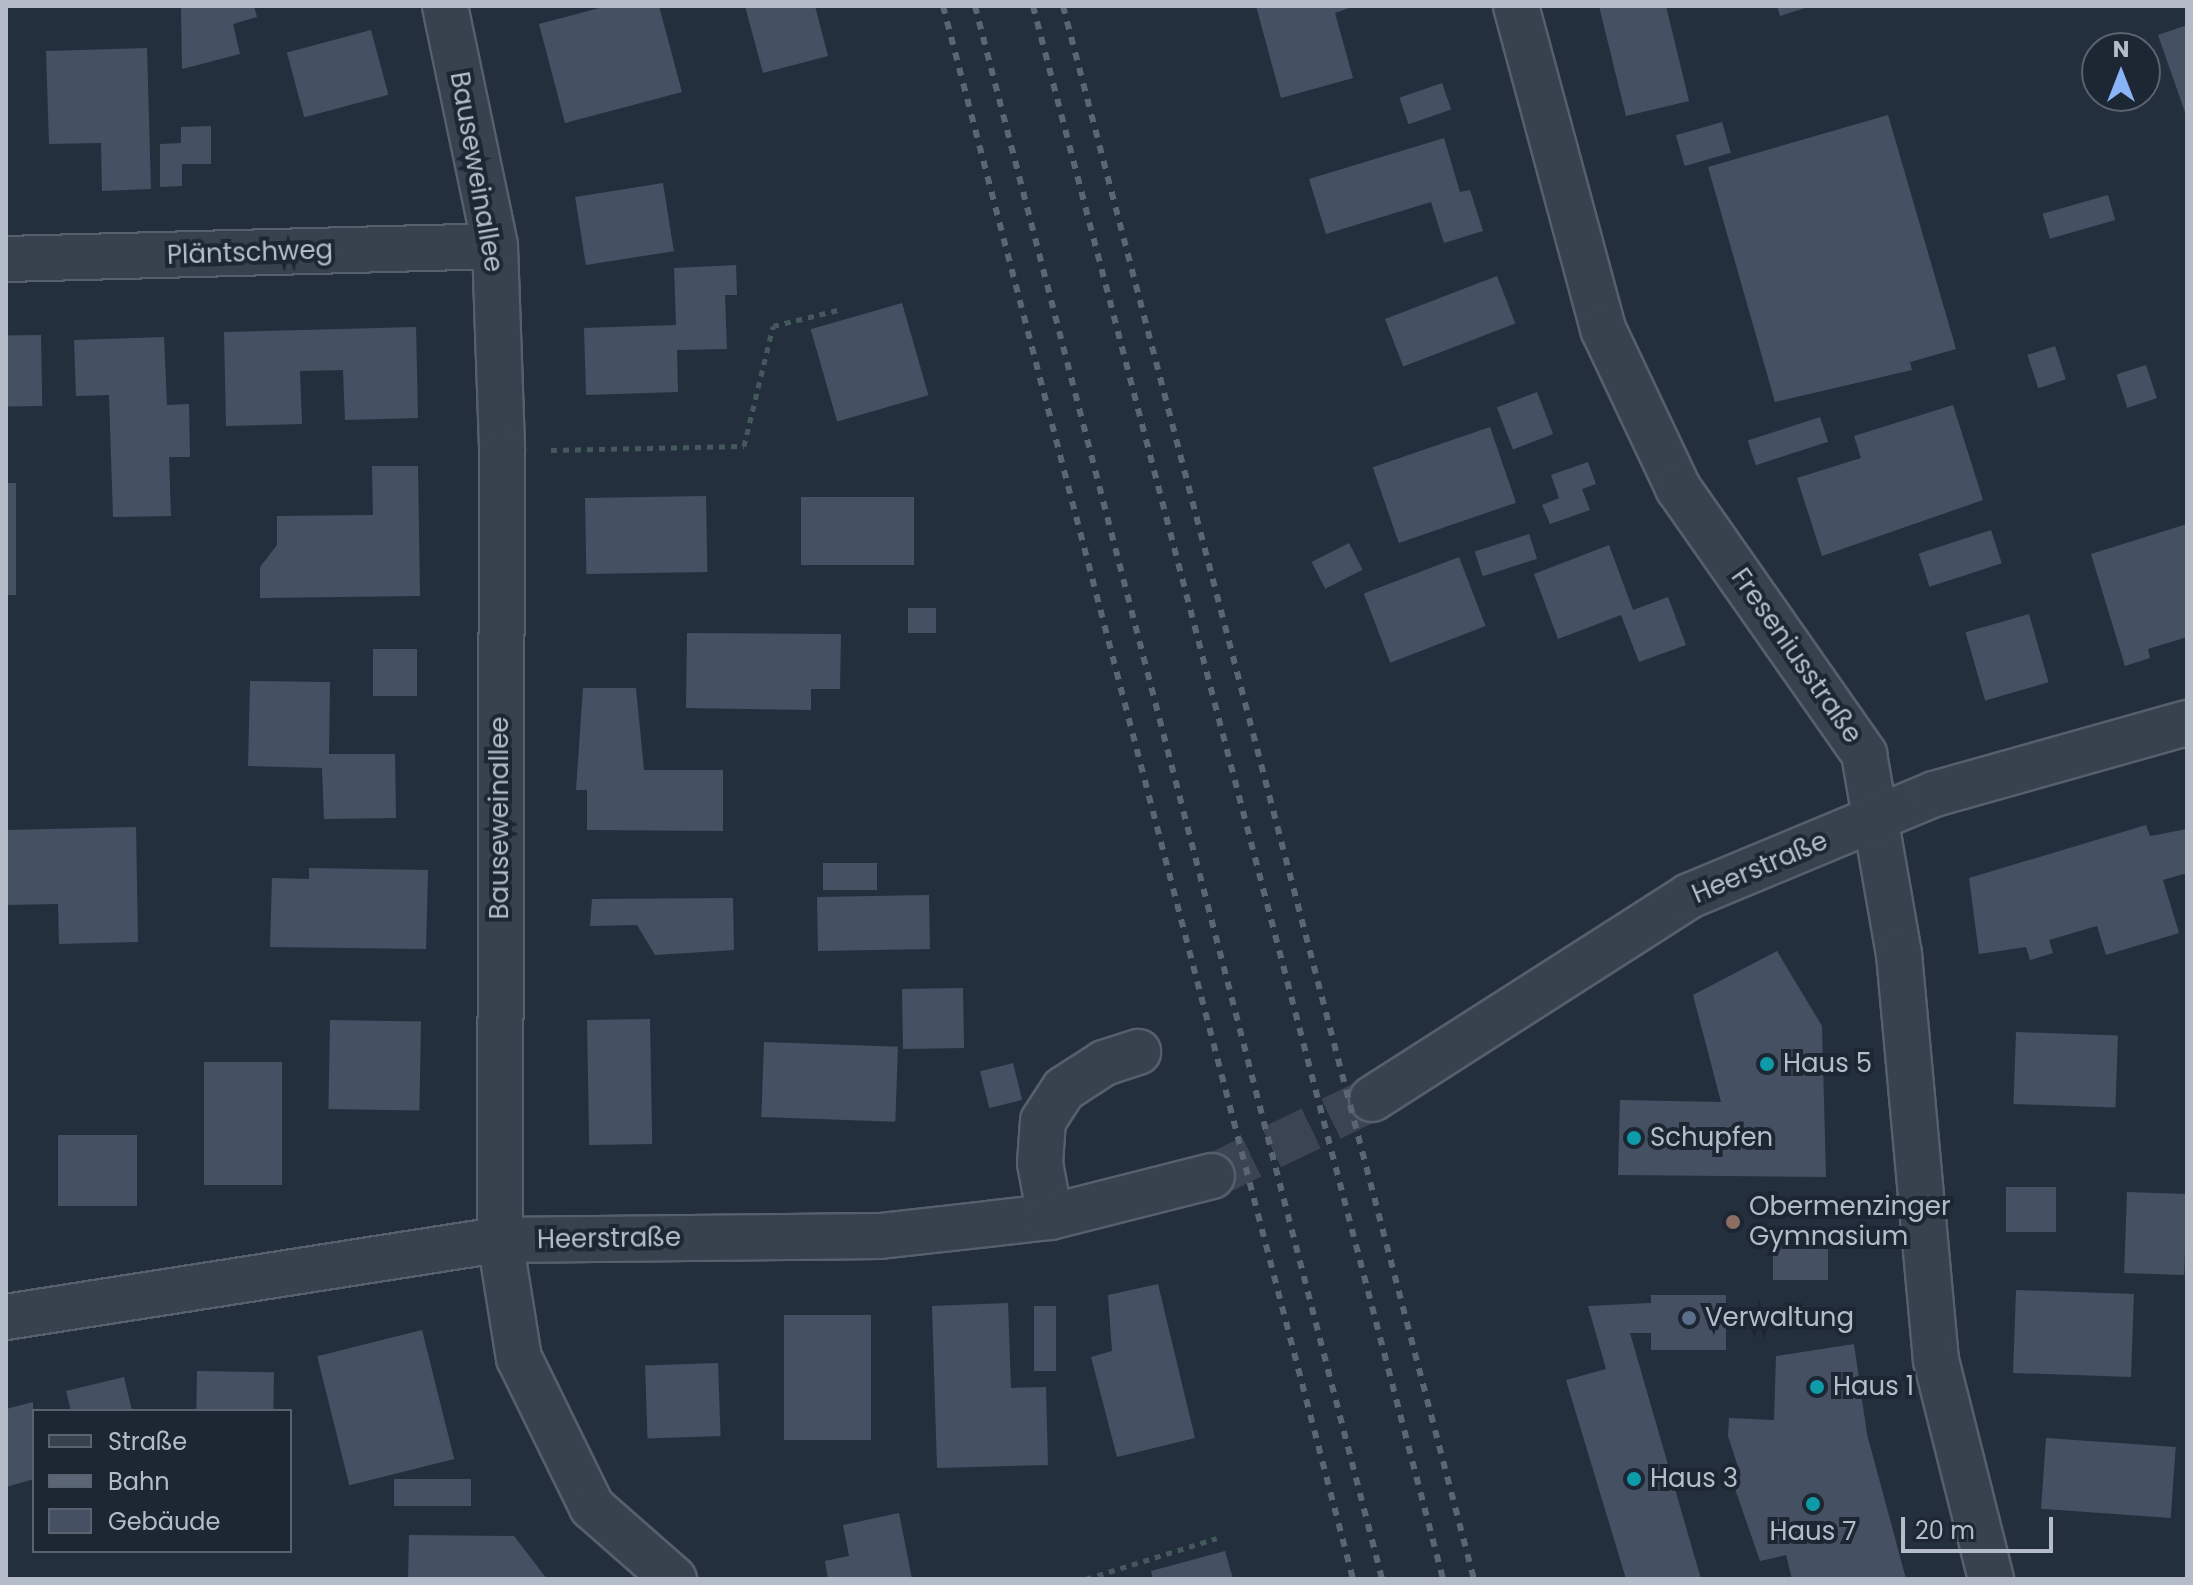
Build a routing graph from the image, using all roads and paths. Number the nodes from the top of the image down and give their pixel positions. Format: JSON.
{"nodes":[{"id":1,"x":445,"y":6,"type":"edge"},
{"id":2,"x":1516,"y":6,"type":"edge"},
{"id":3,"x":495,"y":246,"type":"junction"},
{"id":4,"x":6,"y":259,"type":"edge"},
{"id":5,"x":838,"y":310,"type":"dead end"},
{"id":6,"x":502,"y":451,"type":"junction"},
{"id":7,"x":2187,"y":723,"type":"edge"},
{"id":8,"x":1876,"y":819,"type":"junction"},
{"id":9,"x":1138,"y":1052,"type":"dead end"},
{"id":10,"x":1372,"y":1099,"type":"tunnel mouth"},
{"id":11,"x":1212,"y":1176,"type":"tunnel mouth"},
{"id":12,"x":1050,"y":1217,"type":"junction"},
{"id":13,"x":500,"y":1240,"type":"junction"},
{"id":14,"x":6,"y":1317,"type":"edge"},
{"id":15,"x":1217,"y":1538,"type":"dead end"},
{"id":16,"x":674,"y":1579,"type":"edge"},
{"id":17,"x":1086,"y":1579,"type":"edge"},
{"id":18,"x":1991,"y":1579,"type":"edge"}],
"edges":[{"from":1,"to":3,"type":"street","name":"Bauseweinallee"},
{"from":2,"to":8,"type":"street","name":"Freseniusstraße"},
{"from":3,"to":4,"type":"street","name":"Pläntschweg"},
{"from":3,"to":6,"type":"street","name":"Bauseweinallee"},
{"from":5,"to":6,"type":"path"},
{"from":6,"to":13,"type":"street","name":"Bauseweinallee"},
{"from":7,"to":8,"type":"street","name":"Heerstraße"},
{"from":8,"to":10,"type":"street","name":"Heerstraße"},
{"from":8,"to":18,"type":"street","name":"Freseniusstraße"},
{"from":9,"to":12,"type":"street"},
{"from":11,"to":12,"type":"street","name":"Heerstraße"},
{"from":12,"to":13,"type":"street","name":"Heerstraße"},
{"from":13,"to":14,"type":"street","name":"Heerstraße"},
{"from":13,"to":16,"type":"street","name":"Bauseweinallee"},
{"from":15,"to":17,"type":"path"}]}
